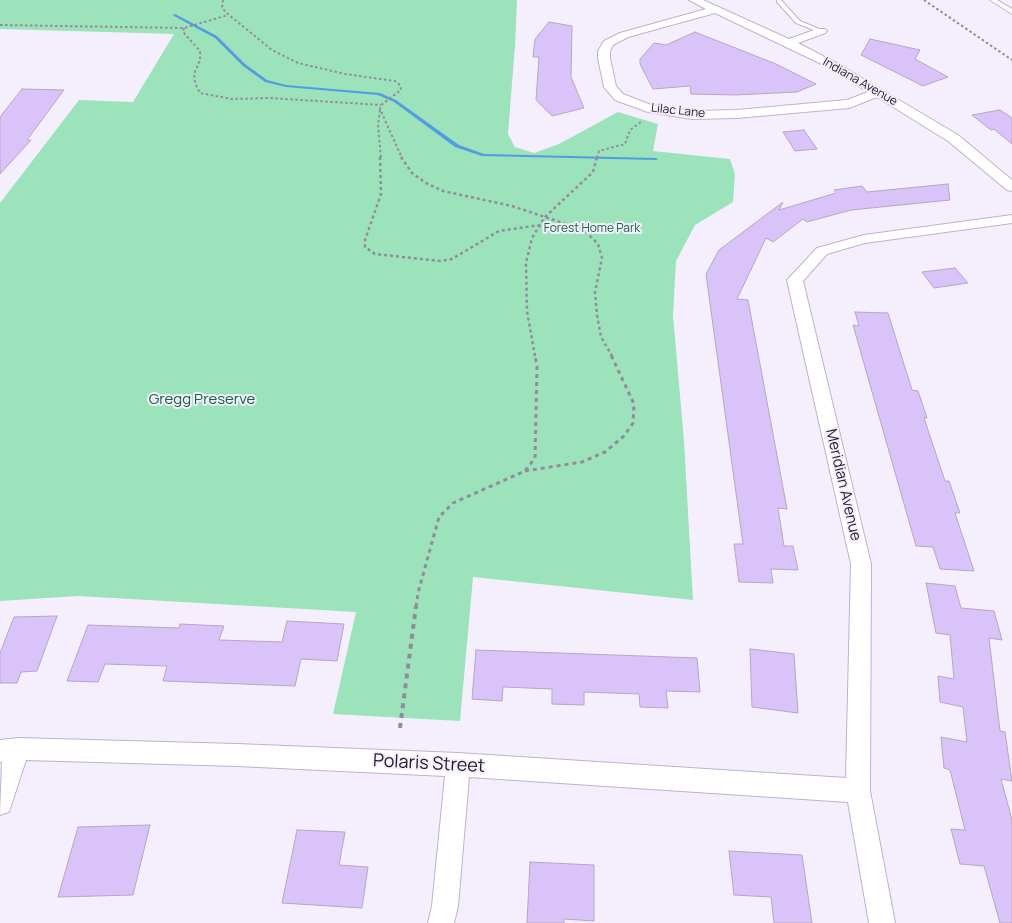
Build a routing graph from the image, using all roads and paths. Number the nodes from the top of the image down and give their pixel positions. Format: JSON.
{"nodes":[{"id":1,"x":223,"y":0,"type":"edge"},
{"id":2,"x":694,"y":0,"type":"edge"},
{"id":3,"x":924,"y":0,"type":"edge"},
{"id":4,"x":993,"y":0,"type":"edge"},
{"id":5,"x":779,"y":1,"type":"dead end"},
{"id":6,"x":715,"y":10,"type":"junction"},
{"id":7,"x":1012,"y":12,"type":"edge"},
{"id":8,"x":229,"y":15,"type":"junction"},
{"id":9,"x":0,"y":25,"type":"edge"},
{"id":10,"x":184,"y":28,"type":"junction"},
{"id":11,"x":821,"y":31,"type":"joint"},
{"id":12,"x":788,"y":43,"type":"junction"},
{"id":13,"x":1012,"y":60,"type":"edge"},
{"id":14,"x":878,"y":92,"type":"junction"},
{"id":15,"x":381,"y":105,"type":"junction"},
{"id":16,"x":380,"y":109,"type":"junction"},
{"id":17,"x":647,"y":116,"type":"dead end"},
{"id":18,"x":1012,"y":187,"type":"edge"},
{"id":19,"x":545,"y":217,"type":"junction"},
{"id":20,"x":1012,"y":219,"type":"edge"},
{"id":21,"x":540,"y":225,"type":"junction"},
{"id":22,"x":525,"y":471,"type":"junction"},
{"id":23,"x":400,"y":728,"type":"dead end"},
{"id":24,"x":9,"y":750,"type":"edge"},
{"id":25,"x":458,"y":765,"type":"junction"},
{"id":26,"x":858,"y":790,"type":"junction"},
{"id":27,"x":0,"y":803,"type":"edge"},
{"id":28,"x":441,"y":923,"type":"edge"},
{"id":29,"x":882,"y":923,"type":"edge"}],
"edges":[{"from":1,"to":8,"type":"path"},
{"from":2,"to":6,"type":"street","name":"Indiana Avenue"},
{"from":3,"to":13,"type":"path"},
{"from":4,"to":7,"type":"lane"},
{"from":5,"to":11,"type":"lane"},
{"from":6,"to":12,"type":"street","name":"Indiana Avenue"},
{"from":6,"to":14,"type":"street","name":"Lilac Lane"},
{"from":8,"to":10,"type":"path"},
{"from":8,"to":15,"type":"path"},
{"from":9,"to":10,"type":"path"},
{"from":10,"to":15,"type":"path"},
{"from":11,"to":12,"type":"street"},
{"from":12,"to":14,"type":"street","name":"Indiana Avenue"},
{"from":14,"to":18,"type":"street","name":"Indiana Avenue"},
{"from":15,"to":16,"type":"path"},
{"from":16,"to":19,"type":"path"},
{"from":16,"to":21,"type":"path"},
{"from":17,"to":19,"type":"path"},
{"from":19,"to":21,"type":"path"},
{"from":19,"to":22,"type":"path"},
{"from":20,"to":26,"type":"street","name":"Meridian Avenue"},
{"from":21,"to":22,"type":"path"},
{"from":22,"to":23,"type":"path"},
{"from":24,"to":25,"type":"street","name":"Polaris Street"},
{"from":24,"to":27,"type":"street"},
{"from":25,"to":26,"type":"street","name":"Polaris Street"},
{"from":25,"to":28,"type":"street"},
{"from":26,"to":29,"type":"street","name":"Meridian Avenue"}]}
